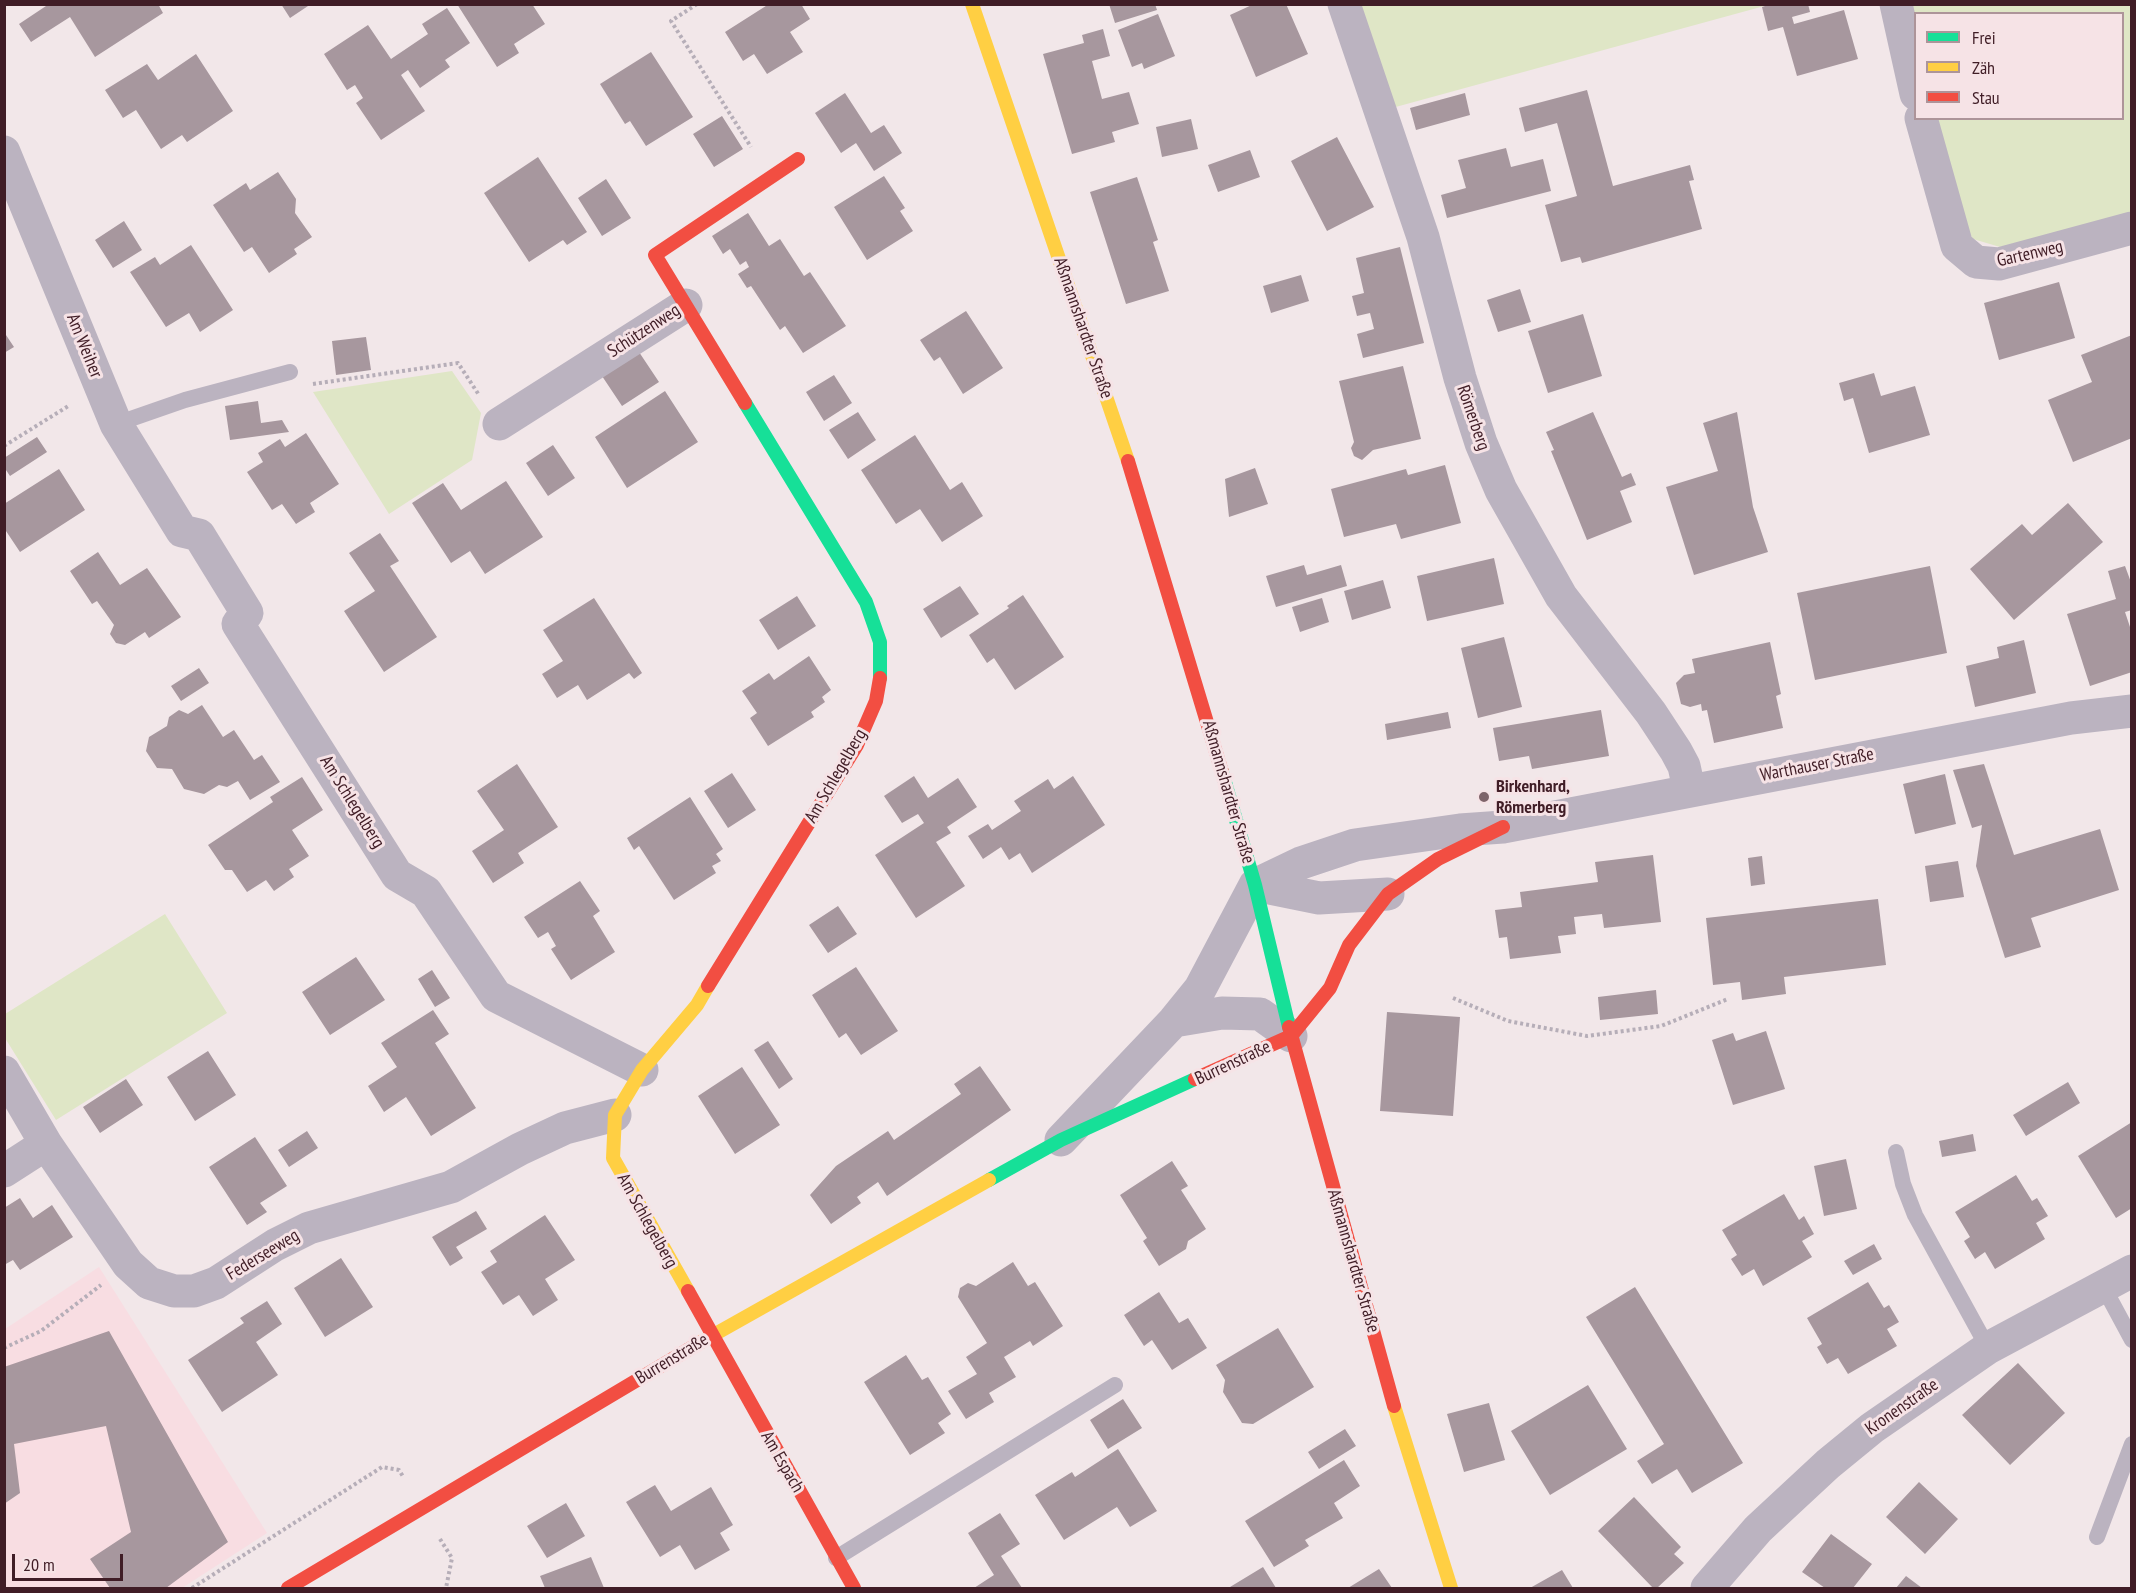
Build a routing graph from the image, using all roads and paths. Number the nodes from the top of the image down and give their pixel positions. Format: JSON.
{"nodes":[{"id":1,"x":697,"y":4,"type":"edge"},
{"id":2,"x":972,"y":4,"type":"edge"},
{"id":3,"x":1344,"y":4,"type":"edge"},
{"id":4,"x":1896,"y":4,"type":"edge"},
{"id":5,"x":1914,"y":85,"type":"edge"},
{"id":6,"x":1922,"y":120,"type":"edge"},
{"id":7,"x":4,"y":152,"type":"edge"},
{"id":8,"x":798,"y":159,"type":"dead end"},
{"id":9,"x":771,"y":178,"type":"junction"},
{"id":10,"x":2132,"y":228,"type":"edge"},
{"id":11,"x":686,"y":305,"type":"junction"},
{"id":12,"x":290,"y":372,"type":"joint"},
{"id":13,"x":101,"y":386,"type":"junction"},
{"id":14,"x":116,"y":424,"type":"junction"},
{"id":15,"x":499,"y":424,"type":"joint"},
{"id":16,"x":4,"y":446,"type":"edge"},
{"id":17,"x":182,"y":531,"type":"joint"},
{"id":18,"x":2132,"y":711,"type":"edge"},
{"id":19,"x":1689,"y":789,"type":"junction"},
{"id":20,"x":1503,"y":826,"type":"junction"},
{"id":21,"x":1255,"y":885,"type":"junction"},
{"id":22,"x":1388,"y":894,"type":"junction"},
{"id":23,"x":1453,"y":998,"type":"dead end"},
{"id":24,"x":1728,"y":999,"type":"dead end"},
{"id":25,"x":1174,"y":1021,"type":"junction"},
{"id":26,"x":1291,"y":1036,"type":"junction"},
{"id":27,"x":642,"y":1070,"type":"junction"},
{"id":28,"x":4,"y":1072,"type":"edge"},
{"id":29,"x":615,"y":1115,"type":"junction"},
{"id":30,"x":1061,"y":1140,"type":"junction"},
{"id":31,"x":46,"y":1144,"type":"junction"},
{"id":32,"x":1896,"y":1152,"type":"dead end"},
{"id":33,"x":4,"y":1171,"type":"edge"},
{"id":34,"x":128,"y":1264,"type":"junction"},
{"id":35,"x":2132,"y":1271,"type":"edge"},
{"id":36,"x":2104,"y":1288,"type":"junction"},
{"id":37,"x":711,"y":1336,"type":"junction"},
{"id":38,"x":2132,"y":1340,"type":"edge"},
{"id":39,"x":4,"y":1348,"type":"edge"},
{"id":40,"x":1988,"y":1348,"type":"junction"},
{"id":41,"x":1115,"y":1385,"type":"dead end"},
{"id":42,"x":2132,"y":1444,"type":"edge"},
{"id":43,"x":422,"y":1508,"type":"junction"},
{"id":44,"x":2097,"y":1537,"type":"dead end"},
{"id":45,"x":837,"y":1558,"type":"junction"},
{"id":46,"x":192,"y":1588,"type":"edge"},
{"id":47,"x":288,"y":1588,"type":"edge"},
{"id":48,"x":446,"y":1588,"type":"edge"},
{"id":49,"x":854,"y":1588,"type":"edge"},
{"id":50,"x":1451,"y":1588,"type":"edge"},
{"id":51,"x":1707,"y":1588,"type":"edge"}],
"edges":[{"from":1,"to":9,"type":"path"},
{"from":2,"to":21,"type":"street","name":"Aßmannshardter Straße"},
{"from":3,"to":19,"type":"street","name":"Römerberg"},
{"from":4,"to":5,"type":"street"},
{"from":6,"to":10,"type":"street","name":"Gartenweg"},
{"from":7,"to":13,"type":"street","name":"Am Weiher"},
{"from":8,"to":9,"type":"street","name":"Schützenweg"},
{"from":9,"to":11,"type":"street","name":"Schützenweg"},
{"from":11,"to":15,"type":"street","name":"Schützenweg"},
{"from":11,"to":27,"type":"street","name":"Am Schlegelberg"},
{"from":12,"to":14,"type":"lane"},
{"from":12,"to":15,"type":"path"},
{"from":13,"to":14,"type":"street","name":"Am Weiher"},
{"from":13,"to":16,"type":"path"},
{"from":14,"to":17,"type":"street","name":"Am Weiher"},
{"from":17,"to":27,"type":"street","name":"Am Schlegelberg"},
{"from":18,"to":19,"type":"street","name":"Warthauser Straße"},
{"from":19,"to":20,"type":"street","name":"Warthauser Straße"},
{"from":20,"to":21,"type":"street","name":"Warthauser Straße"},
{"from":20,"to":22,"type":"street","name":"Warthauser Straße"},
{"from":21,"to":22,"type":"street"},
{"from":21,"to":25,"type":"street","name":"Burrenstraße"},
{"from":21,"to":26,"type":"street","name":"Aßmannshardter Straße"},
{"from":22,"to":26,"type":"street","name":"Warthauser Straße"},
{"from":23,"to":24,"type":"path"},
{"from":25,"to":26,"type":"street","name":"Burrenstraße"},
{"from":25,"to":30,"type":"street","name":"Burrenstraße"},
{"from":26,"to":30,"type":"street","name":"Burrenstraße"},
{"from":26,"to":50,"type":"street","name":"Aßmannshardter Straße"},
{"from":27,"to":29,"type":"street","name":"Am Schlegelberg"},
{"from":28,"to":31,"type":"street","name":"Federseeweg"},
{"from":29,"to":34,"type":"street","name":"Federseeweg"},
{"from":29,"to":37,"type":"street","name":"Am Schlegelberg"},
{"from":30,"to":37,"type":"street","name":"Burrenstraße"},
{"from":31,"to":33,"type":"street"},
{"from":31,"to":34,"type":"street","name":"Federseeweg"},
{"from":32,"to":40,"type":"lane"},
{"from":34,"to":39,"type":"path"},
{"from":35,"to":36,"type":"street","name":"Kronenstraße"},
{"from":36,"to":38,"type":"lane"},
{"from":36,"to":40,"type":"street","name":"Kronenstraße"},
{"from":37,"to":43,"type":"street","name":"Burrenstraße"},
{"from":37,"to":45,"type":"street","name":"Am Espach"},
{"from":40,"to":51,"type":"street","name":"Kronenstraße"},
{"from":41,"to":45,"type":"lane"},
{"from":42,"to":44,"type":"lane"},
{"from":43,"to":46,"type":"path"},
{"from":43,"to":47,"type":"street","name":"Burrenstraße"},
{"from":43,"to":48,"type":"path"},
{"from":45,"to":49,"type":"street","name":"Am Espach"}]}
